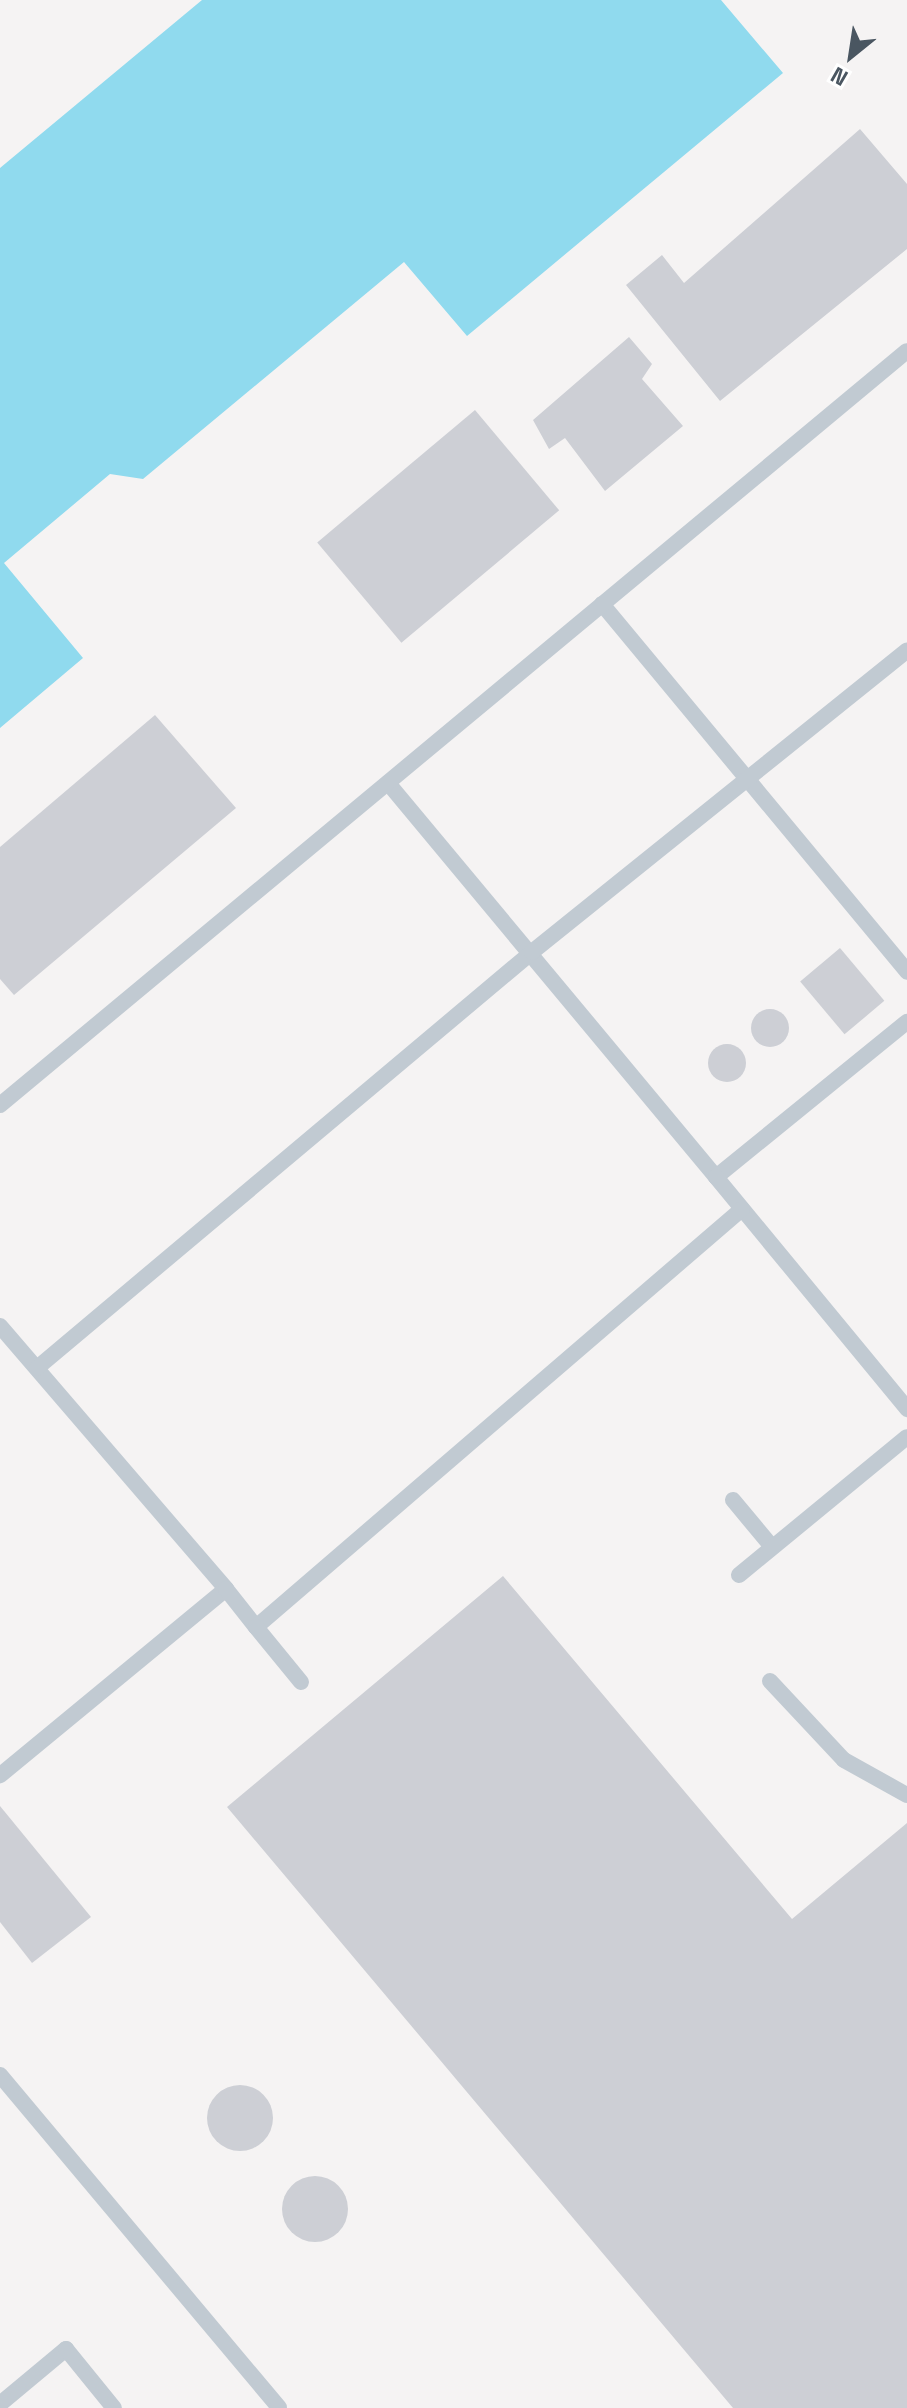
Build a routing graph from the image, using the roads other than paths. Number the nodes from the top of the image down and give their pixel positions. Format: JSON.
{"nodes":[{"id":1,"x":907,"y":351,"type":"edge"},
{"id":2,"x":602,"y":604,"type":"junction"},
{"id":3,"x":907,"y":650,"type":"edge"},
{"id":4,"x":750,"y":779,"type":"junction"},
{"id":5,"x":388,"y":783,"type":"junction"},
{"id":6,"x":532,"y":952,"type":"junction"},
{"id":7,"x":907,"y":972,"type":"edge"},
{"id":8,"x":907,"y":1022,"type":"edge"},
{"id":9,"x":0,"y":1105,"type":"edge"},
{"id":10,"x":716,"y":1177,"type":"junction"},
{"id":11,"x":742,"y":1209,"type":"junction"},
{"id":12,"x":0,"y":1326,"type":"edge"},
{"id":13,"x":37,"y":1368,"type":"junction"},
{"id":14,"x":907,"y":1409,"type":"edge"},
{"id":15,"x":907,"y":1437,"type":"edge"},
{"id":16,"x":733,"y":1500,"type":"dead end"},
{"id":17,"x":772,"y":1547,"type":"junction"},
{"id":18,"x":739,"y":1575,"type":"dead end"},
{"id":19,"x":226,"y":1589,"type":"junction"},
{"id":20,"x":256,"y":1627,"type":"junction"},
{"id":21,"x":770,"y":1681,"type":"dead end"},
{"id":22,"x":301,"y":1682,"type":"dead end"},
{"id":23,"x":0,"y":1775,"type":"edge"},
{"id":24,"x":907,"y":1795,"type":"edge"},
{"id":25,"x":0,"y":2075,"type":"edge"},
{"id":26,"x":0,"y":2404,"type":"edge"},
{"id":27,"x":114,"y":2408,"type":"edge"},
{"id":28,"x":279,"y":2408,"type":"edge"}],
"edges":[{"from":1,"to":2,"type":"lane"},
{"from":2,"to":4,"type":"lane"},
{"from":2,"to":5,"type":"lane"},
{"from":3,"to":4,"type":"lane"},
{"from":4,"to":6,"type":"lane"},
{"from":4,"to":7,"type":"lane"},
{"from":5,"to":6,"type":"lane"},
{"from":5,"to":9,"type":"lane"},
{"from":6,"to":10,"type":"lane"},
{"from":6,"to":13,"type":"lane"},
{"from":8,"to":10,"type":"lane"},
{"from":10,"to":11,"type":"lane"},
{"from":11,"to":14,"type":"lane"},
{"from":11,"to":20,"type":"lane"},
{"from":12,"to":13,"type":"lane"},
{"from":13,"to":19,"type":"lane"},
{"from":15,"to":17,"type":"lane"},
{"from":16,"to":17,"type":"lane"},
{"from":17,"to":18,"type":"lane"},
{"from":19,"to":20,"type":"lane"},
{"from":19,"to":23,"type":"lane"},
{"from":20,"to":22,"type":"lane"},
{"from":21,"to":24,"type":"lane"},
{"from":25,"to":28,"type":"lane"},
{"from":26,"to":27,"type":"lane"}]}
